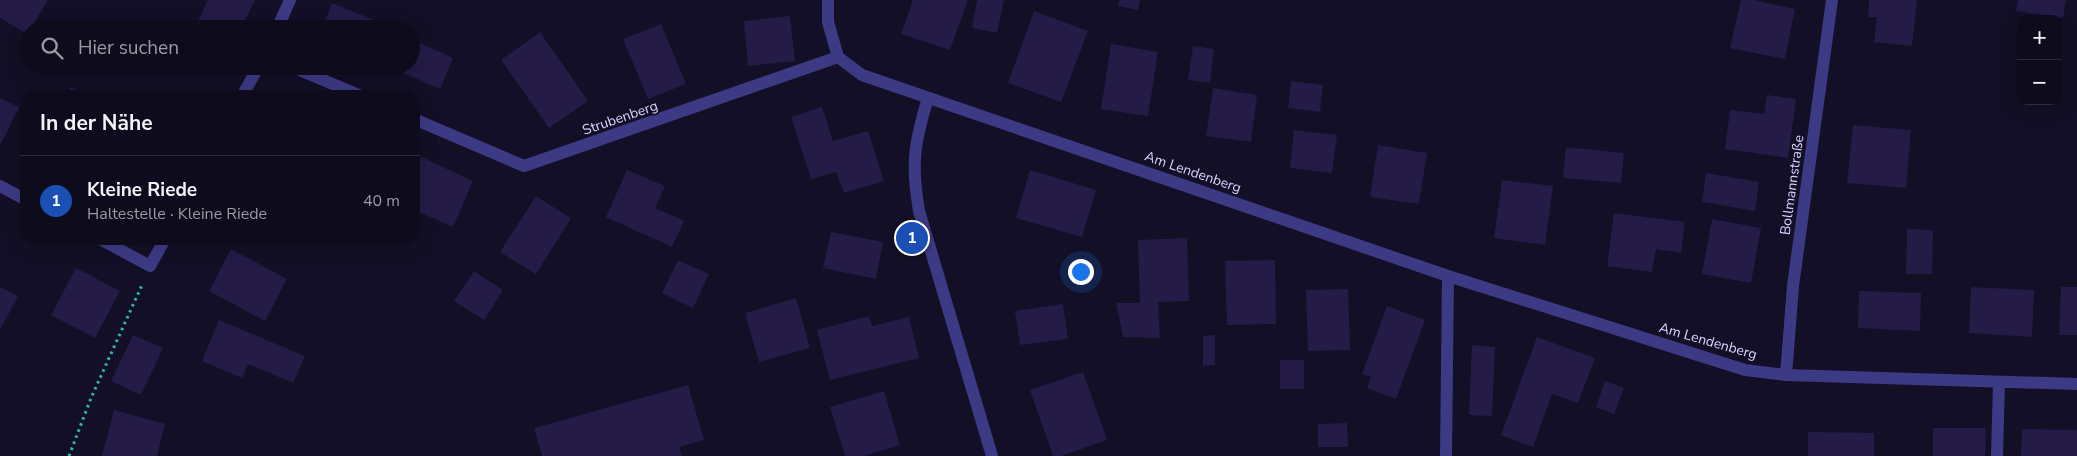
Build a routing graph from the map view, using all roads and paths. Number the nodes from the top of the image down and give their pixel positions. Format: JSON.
{"nodes":[{"id":1,"x":290,"y":0,"type":"edge"},
{"id":2,"x":828,"y":0,"type":"edge"},
{"id":3,"x":1832,"y":0,"type":"edge"},
{"id":4,"x":281,"y":20,"type":"edge"},
{"id":5,"x":838,"y":57,"type":"junction"},
{"id":6,"x":254,"y":75,"type":"edge"},
{"id":7,"x":311,"y":75,"type":"edge"},
{"id":8,"x":245,"y":90,"type":"edge"},
{"id":9,"x":347,"y":90,"type":"edge"},
{"id":10,"x":928,"y":98,"type":"junction"},
{"id":11,"x":420,"y":122,"type":"edge"},
{"id":12,"x":0,"y":186,"type":"edge"},
{"id":13,"x":20,"y":197,"type":"edge"},
{"id":14,"x":111,"y":245,"type":"edge"},
{"id":15,"x":162,"y":245,"type":"edge"},
{"id":16,"x":150,"y":266,"type":"junction"},
{"id":17,"x":1448,"y":276,"type":"junction"},
{"id":18,"x":1786,"y":375,"type":"junction"},
{"id":19,"x":1998,"y":382,"type":"junction"},
{"id":20,"x":2077,"y":384,"type":"edge"},
{"id":21,"x":69,"y":456,"type":"edge"},
{"id":22,"x":992,"y":456,"type":"edge"},
{"id":23,"x":1446,"y":456,"type":"edge"},
{"id":24,"x":1997,"y":456,"type":"edge"}],
"edges":[{"from":1,"to":4,"type":"street"},
{"from":2,"to":5,"type":"street"},
{"from":3,"to":18,"type":"street","name":"Bollmannstraße"},
{"from":5,"to":10,"type":"street","name":"Am Lendenberg"},
{"from":5,"to":11,"type":"street","name":"Strubenberg"},
{"from":6,"to":8,"type":"street"},
{"from":7,"to":9,"type":"street"},
{"from":10,"to":17,"type":"street","name":"Am Lendenberg"},
{"from":10,"to":22,"type":"street"},
{"from":12,"to":13,"type":"street"},
{"from":14,"to":16,"type":"street"},
{"from":15,"to":16,"type":"street"},
{"from":16,"to":21,"type":"path"},
{"from":17,"to":18,"type":"street","name":"Am Lendenberg"},
{"from":17,"to":23,"type":"street"},
{"from":18,"to":19,"type":"street","name":"Am Lendenberg"},
{"from":19,"to":20,"type":"street","name":"Am Lendenberg"},
{"from":19,"to":24,"type":"street"}]}
